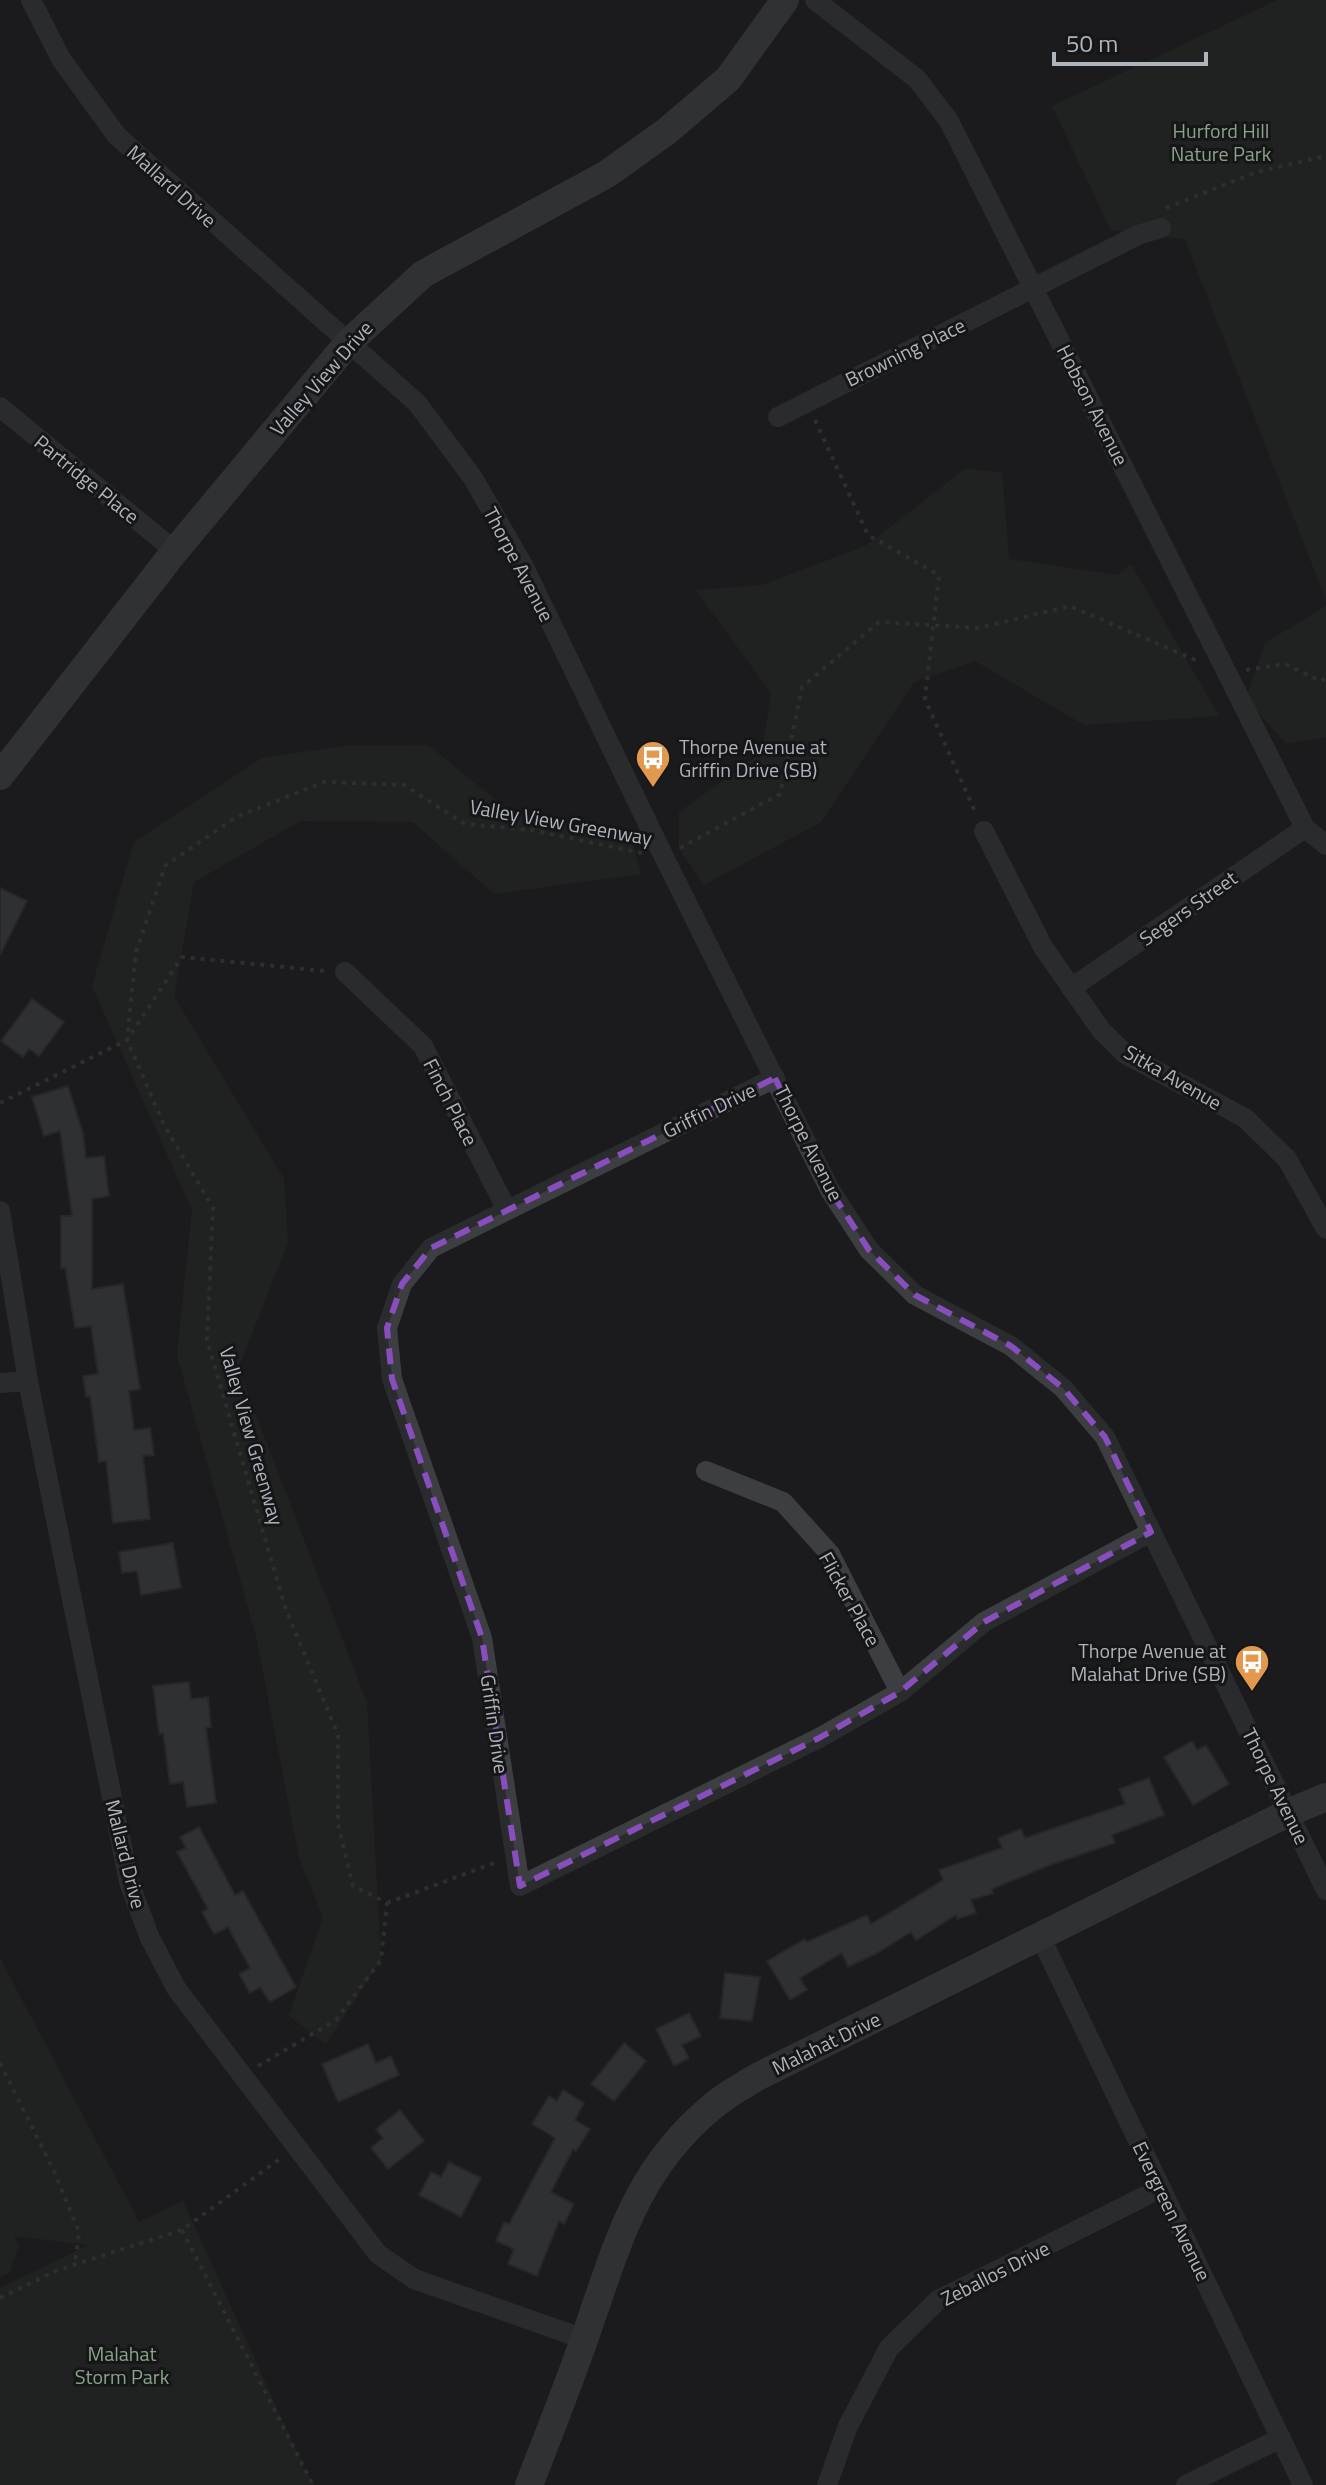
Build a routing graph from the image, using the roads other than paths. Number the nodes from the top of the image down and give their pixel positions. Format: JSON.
{"nodes":[{"id":1,"x":31,"y":0,"type":"edge"},
{"id":2,"x":785,"y":0,"type":"edge"},
{"id":3,"x":815,"y":0,"type":"edge"},
{"id":4,"x":1161,"y":228,"type":"road end"},
{"id":5,"x":1034,"y":288,"type":"junction"},
{"id":6,"x":348,"y":343,"type":"junction"},
{"id":7,"x":0,"y":407,"type":"edge"},
{"id":8,"x":778,"y":417,"type":"dead end"},
{"id":9,"x":175,"y":551,"type":"junction"},
{"id":10,"x":0,"y":776,"type":"edge"},
{"id":11,"x":1305,"y":828,"type":"junction"},
{"id":12,"x":984,"y":831,"type":"road end"},
{"id":13,"x":1326,"y":845,"type":"edge"},
{"id":14,"x":345,"y":972,"type":"road end"},
{"id":15,"x":1071,"y":988,"type":"junction"},
{"id":16,"x":775,"y":1078,"type":"junction"},
{"id":17,"x":507,"y":1210,"type":"junction"},
{"id":18,"x":0,"y":1211,"type":"edge"},
{"id":19,"x":1326,"y":1229,"type":"edge"},
{"id":20,"x":28,"y":1381,"type":"junction"},
{"id":21,"x":0,"y":1383,"type":"edge"},
{"id":22,"x":706,"y":1471,"type":"dead end"},
{"id":23,"x":1151,"y":1532,"type":"junction"},
{"id":24,"x":900,"y":1692,"type":"junction"},
{"id":25,"x":1326,"y":1797,"type":"edge"},
{"id":26,"x":1288,"y":1813,"type":"junction"},
{"id":27,"x":1326,"y":1890,"type":"edge"},
{"id":28,"x":1041,"y":1938,"type":"junction"},
{"id":29,"x":1161,"y":2188,"type":"junction"},
{"id":30,"x":584,"y":2339,"type":"junction"},
{"id":31,"x":1281,"y":2438,"type":"junction"},
{"id":32,"x":529,"y":2485,"type":"edge"},
{"id":33,"x":827,"y":2485,"type":"edge"},
{"id":34,"x":1186,"y":2485,"type":"edge"},
{"id":35,"x":1303,"y":2485,"type":"edge"}],
"edges":[{"from":1,"to":6,"type":"street","name":"Mallard Drive"},
{"from":2,"to":6,"type":"street","name":"Valley View Drive"},
{"from":3,"to":5,"type":"street","name":"Hobson Avenue"},
{"from":4,"to":5,"type":"street","name":"Browning Place"},
{"from":5,"to":8,"type":"street","name":"Browning Place"},
{"from":5,"to":11,"type":"street","name":"Hobson Avenue"},
{"from":6,"to":9,"type":"street","name":"Valley View Drive"},
{"from":6,"to":16,"type":"street","name":"Thorpe Avenue"},
{"from":7,"to":9,"type":"street","name":"Partridge Place"},
{"from":9,"to":10,"type":"street","name":"Valley View Drive"},
{"from":11,"to":13,"type":"street","name":"Hobson Avenue"},
{"from":11,"to":15,"type":"street","name":"Segers Street"},
{"from":12,"to":15,"type":"street","name":"Sitka Avenue"},
{"from":14,"to":17,"type":"street","name":"Finch Place"},
{"from":15,"to":19,"type":"street","name":"Sitka Avenue"},
{"from":16,"to":17,"type":"street","name":"Griffin Drive"},
{"from":16,"to":23,"type":"street","name":"Thorpe Avenue"},
{"from":17,"to":24,"type":"street","name":"Griffin Drive"},
{"from":18,"to":20,"type":"street","name":"Mallard Drive"},
{"from":20,"to":21,"type":"street"},
{"from":20,"to":30,"type":"street","name":"Mallard Drive"},
{"from":22,"to":24,"type":"street","name":"Flicker Place"},
{"from":23,"to":24,"type":"street","name":"Griffin Drive"},
{"from":23,"to":26,"type":"street","name":"Thorpe Avenue"},
{"from":25,"to":26,"type":"street","name":"Malahat Drive"},
{"from":26,"to":27,"type":"street","name":"Thorpe Avenue"},
{"from":26,"to":28,"type":"street","name":"Malahat Drive"},
{"from":28,"to":29,"type":"street","name":"Evergreen Avenue"},
{"from":28,"to":30,"type":"street","name":"Malahat Drive"},
{"from":29,"to":31,"type":"street","name":"Evergreen Avenue"},
{"from":29,"to":33,"type":"street","name":"Zeballos Drive"},
{"from":30,"to":32,"type":"street","name":"Malahat Drive"},
{"from":31,"to":34,"type":"street"},
{"from":31,"to":35,"type":"street","name":"Evergreen Avenue"}]}
